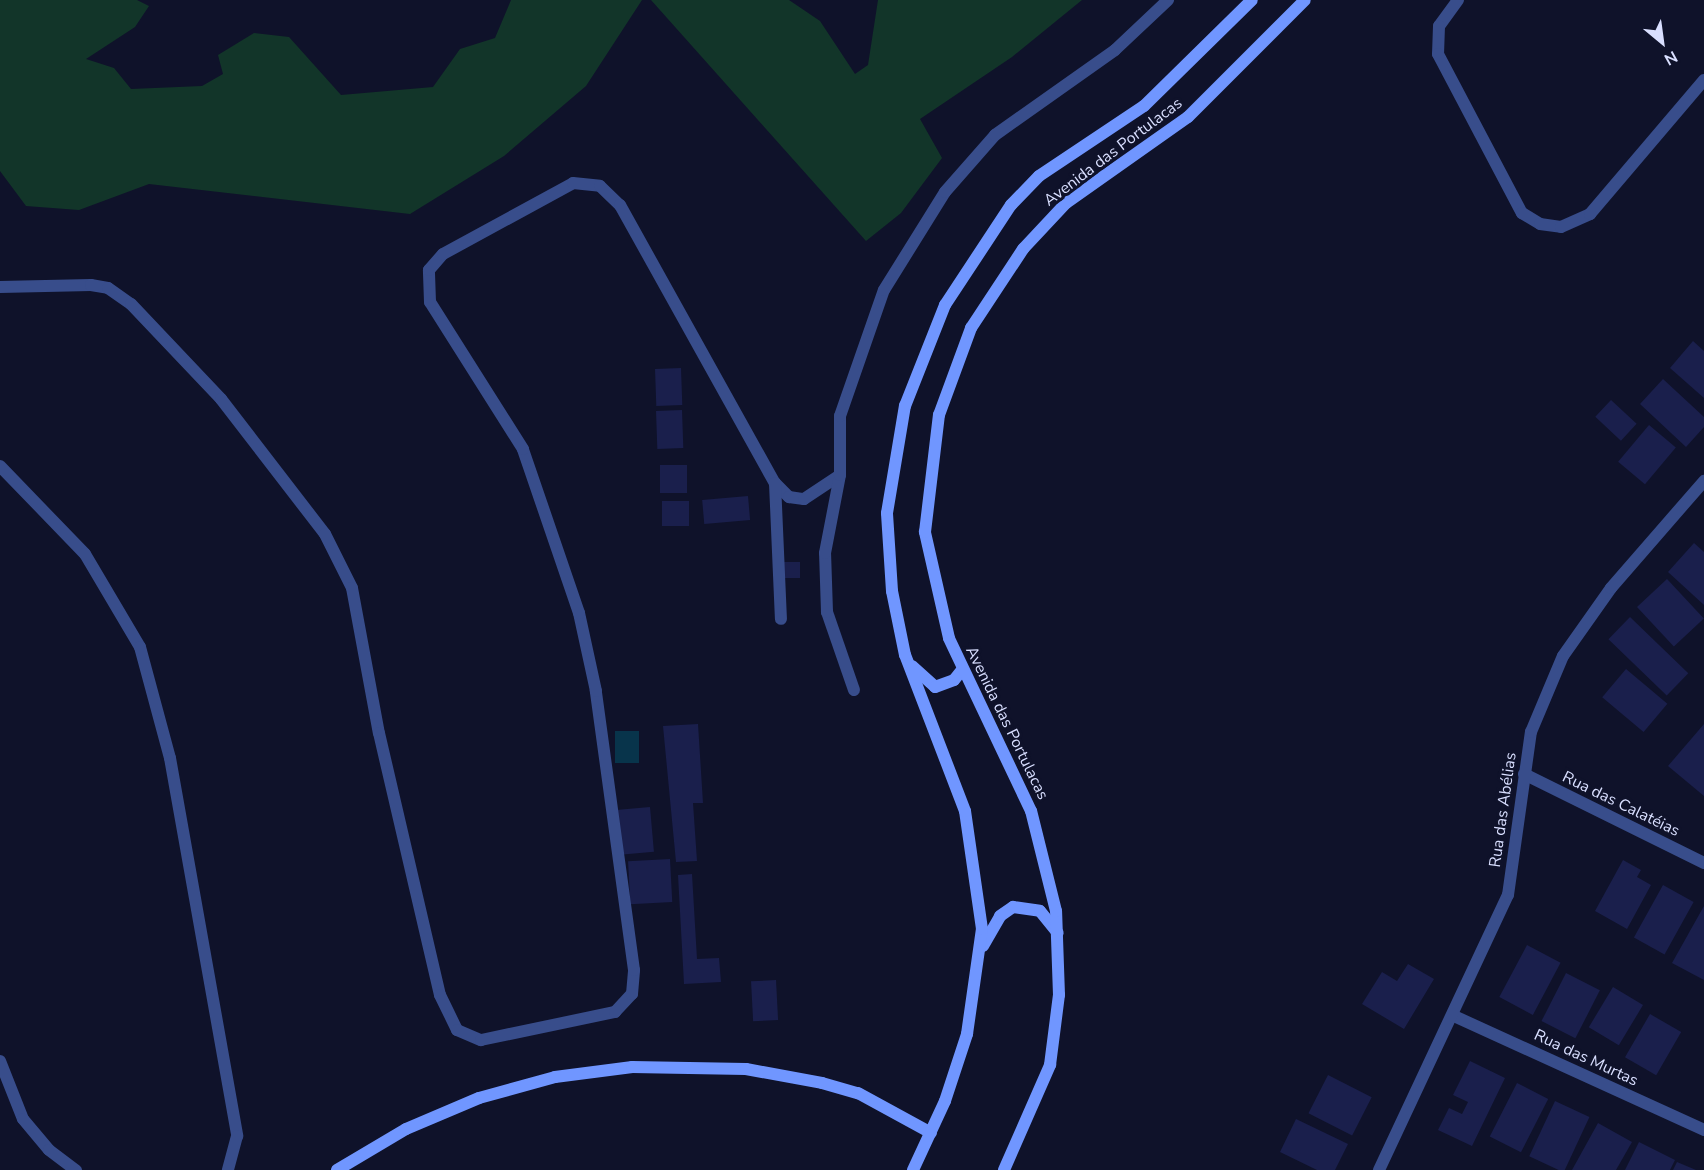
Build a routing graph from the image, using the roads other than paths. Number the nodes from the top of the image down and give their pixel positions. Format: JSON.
{"nodes":[{"id":1,"x":1168,"y":0,"type":"edge"},
{"id":2,"x":1252,"y":0,"type":"edge"},
{"id":3,"x":1305,"y":0,"type":"edge"},
{"id":4,"x":1458,"y":0,"type":"edge"},
{"id":5,"x":1704,"y":80,"type":"edge"},
{"id":6,"x":0,"y":287,"type":"edge"},
{"id":7,"x":0,"y":466,"type":"edge"},
{"id":8,"x":840,"y":475,"type":"junction"},
{"id":9,"x":1704,"y":481,"type":"edge"},
{"id":10,"x":775,"y":483,"type":"junction"},
{"id":11,"x":781,"y":619,"type":"dead end"},
{"id":12,"x":905,"y":656,"type":"junction"},
{"id":13,"x":962,"y":670,"type":"junction"},
{"id":14,"x":854,"y":690,"type":"dead end"},
{"id":15,"x":1524,"y":774,"type":"junction"},
{"id":16,"x":1704,"y":863,"type":"edge"},
{"id":17,"x":1058,"y":934,"type":"junction"},
{"id":18,"x":982,"y":949,"type":"junction"},
{"id":19,"x":1454,"y":1016,"type":"junction"},
{"id":20,"x":0,"y":1061,"type":"edge"},
{"id":21,"x":1704,"y":1130,"type":"edge"},
{"id":22,"x":931,"y":1133,"type":"junction"},
{"id":23,"x":76,"y":1170,"type":"edge"},
{"id":24,"x":228,"y":1170,"type":"edge"},
{"id":25,"x":337,"y":1170,"type":"edge"},
{"id":26,"x":913,"y":1170,"type":"edge"},
{"id":27,"x":1004,"y":1170,"type":"edge"},
{"id":28,"x":1378,"y":1170,"type":"edge"}],
"edges":[{"from":1,"to":8,"type":"street"},
{"from":2,"to":12,"type":"street","name":"Avenida das Portulacas"},
{"from":3,"to":13,"type":"street","name":"Avenida das Portulacas"},
{"from":4,"to":5,"type":"street"},
{"from":6,"to":10,"type":"street"},
{"from":7,"to":24,"type":"street"},
{"from":8,"to":10,"type":"street"},
{"from":8,"to":14,"type":"street"},
{"from":9,"to":15,"type":"street","name":"Rua das Abélias"},
{"from":10,"to":11,"type":"street"},
{"from":12,"to":13,"type":"street"},
{"from":12,"to":18,"type":"street","name":"Avenida das Portulacas"},
{"from":13,"to":17,"type":"street","name":"Avenida das Portulacas"},
{"from":15,"to":16,"type":"street","name":"Rua das Calatéias"},
{"from":15,"to":19,"type":"street","name":"Rua das Abélias"},
{"from":17,"to":18,"type":"street"},
{"from":17,"to":27,"type":"street","name":"Avenida das Portulacas"},
{"from":18,"to":22,"type":"street","name":"Avenida das Portulacas"},
{"from":19,"to":21,"type":"street","name":"Rua das Murtas"},
{"from":19,"to":28,"type":"street","name":"Rua das Abélias"},
{"from":20,"to":23,"type":"street"},
{"from":22,"to":25,"type":"street"},
{"from":22,"to":26,"type":"street","name":"Avenida das Portulacas"}]}
